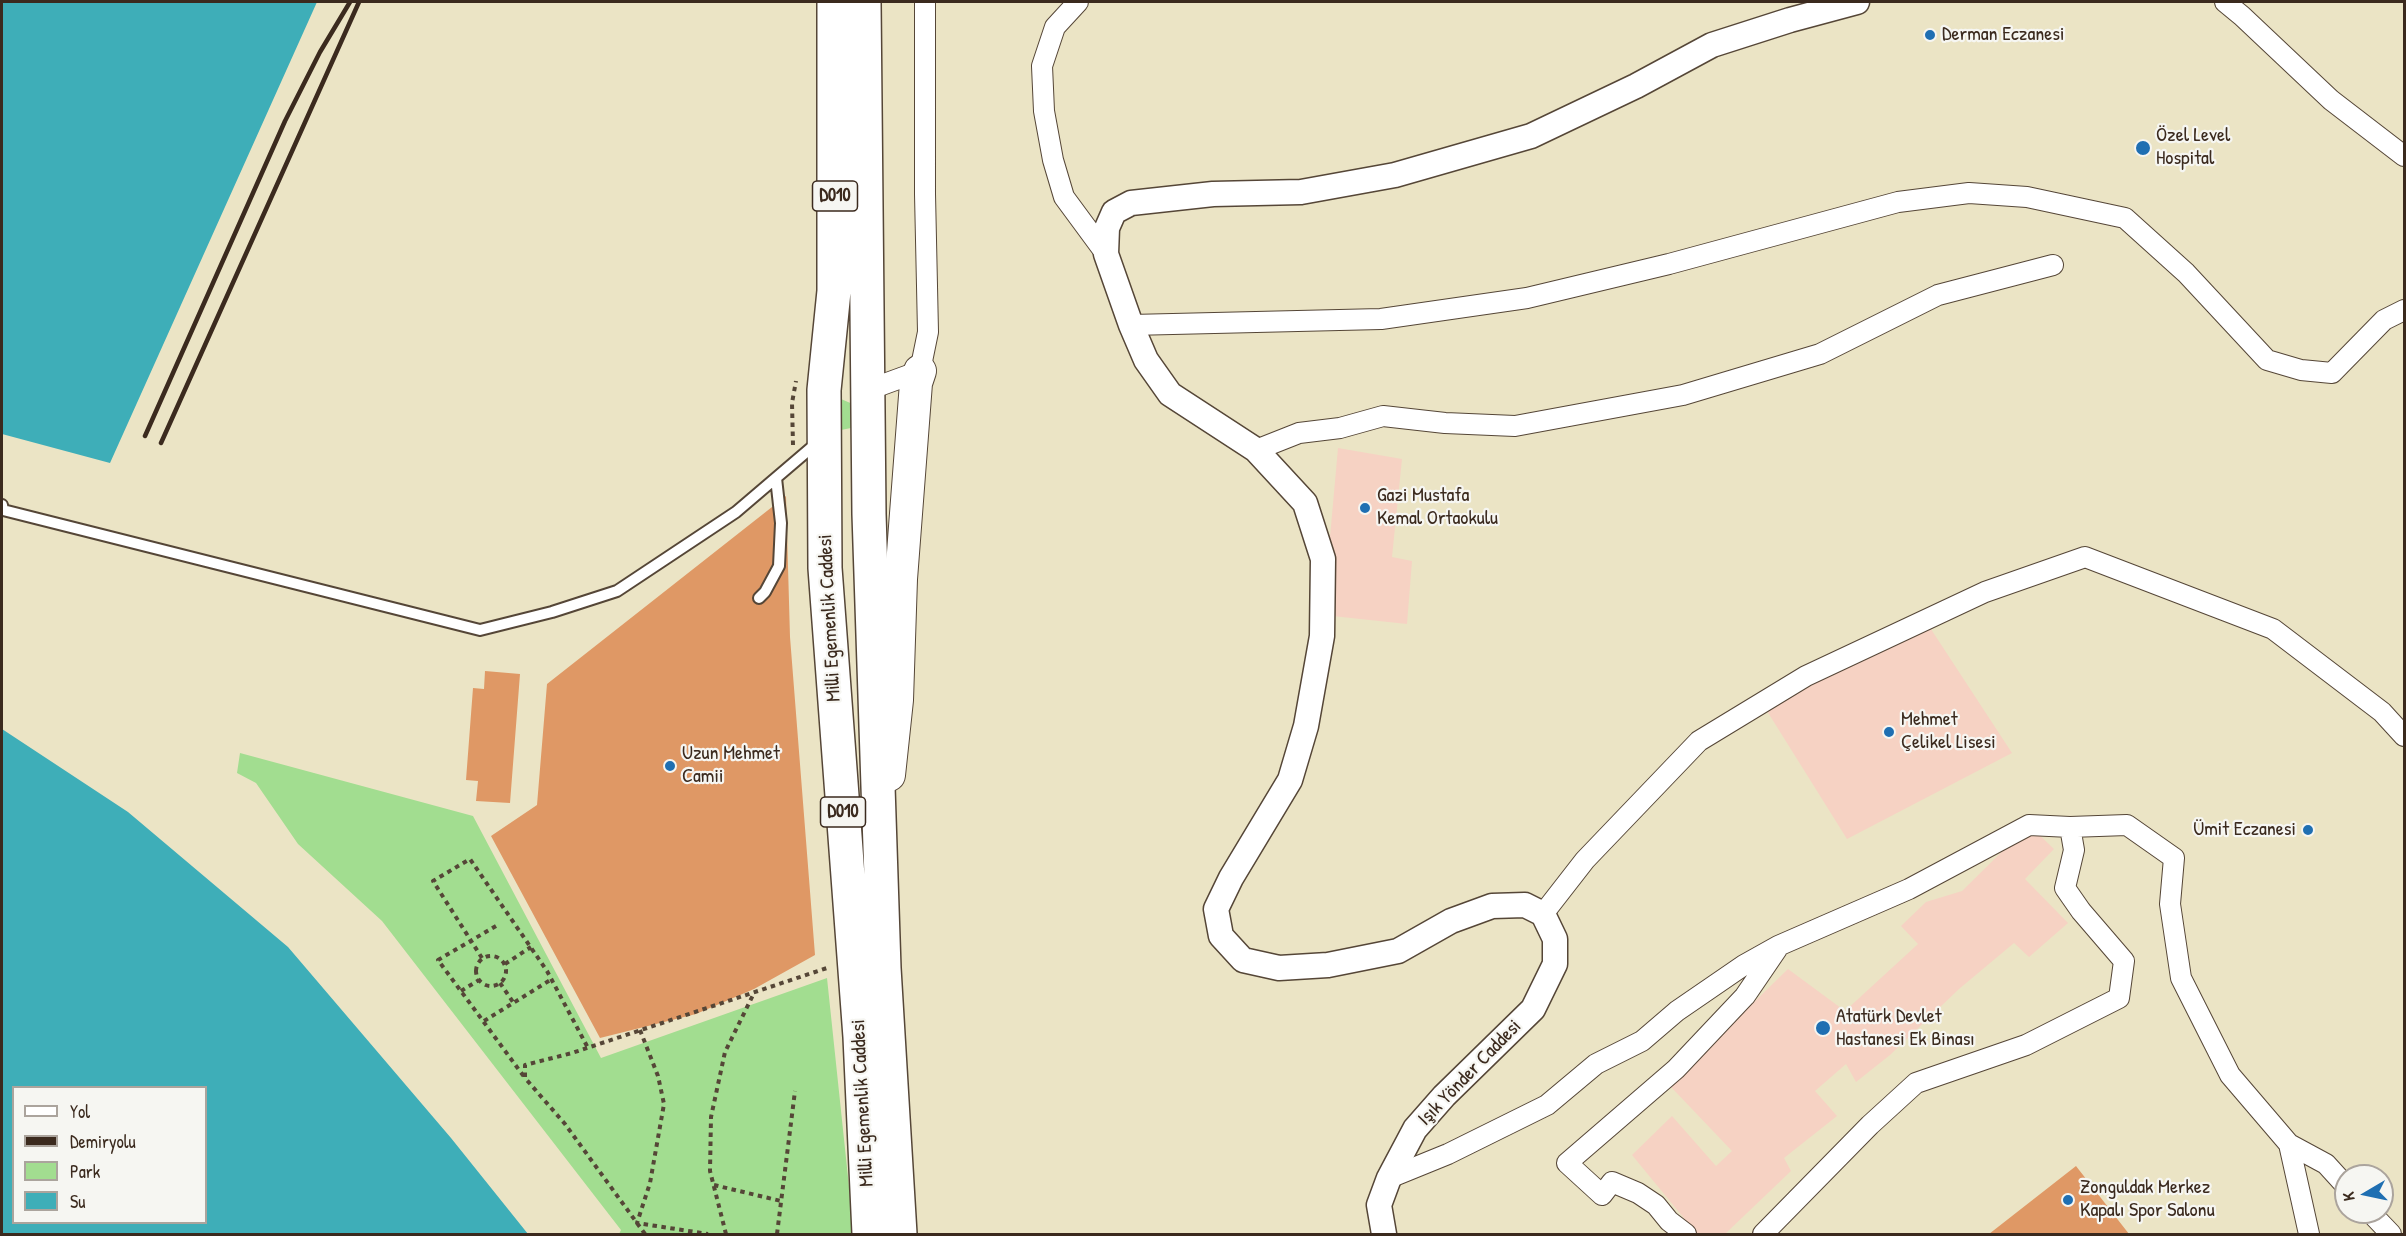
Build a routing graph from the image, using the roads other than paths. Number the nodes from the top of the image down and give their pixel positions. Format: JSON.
{"nodes":[{"id":1,"x":834,"y":2,"type":"edge"},
{"id":2,"x":864,"y":2,"type":"edge"},
{"id":3,"x":925,"y":2,"type":"edge"},
{"id":4,"x":1078,"y":2,"type":"edge"},
{"id":5,"x":1857,"y":2,"type":"edge"},
{"id":6,"x":2225,"y":2,"type":"edge"},
{"id":7,"x":2404,"y":156,"type":"edge"},
{"id":8,"x":1107,"y":254,"type":"junction"},
{"id":9,"x":2053,"y":265,"type":"dead end"},
{"id":10,"x":2404,"y":310,"type":"edge"},
{"id":11,"x":1131,"y":325,"type":"junction"},
{"id":12,"x":918,"y":377,"type":"junction"},
{"id":13,"x":824,"y":390,"type":"junction"},
{"id":14,"x":868,"y":390,"type":"junction"},
{"id":15,"x":868,"y":436,"type":"junction"},
{"id":16,"x":824,"y":437,"type":"junction"},
{"id":17,"x":1256,"y":450,"type":"junction"},
{"id":18,"x":776,"y":478,"type":"junction"},
{"id":19,"x":2,"y":504,"type":"edge"},
{"id":20,"x":759,"y":598,"type":"dead end"},
{"id":21,"x":2404,"y":736,"type":"edge"},
{"id":22,"x":2070,"y":827,"type":"junction"},
{"id":23,"x":880,"y":871,"type":"junction"},
{"id":24,"x":1543,"y":914,"type":"junction"},
{"id":25,"x":1779,"y":946,"type":"junction"},
{"id":26,"x":2289,"y":1144,"type":"junction"},
{"id":27,"x":2334,"y":1173,"type":"edge"},
{"id":28,"x":1389,"y":1178,"type":"junction"},
{"id":29,"x":869,"y":1234,"type":"edge"},
{"id":30,"x":900,"y":1234,"type":"edge"},
{"id":31,"x":1384,"y":1234,"type":"edge"},
{"id":32,"x":1686,"y":1234,"type":"edge"},
{"id":33,"x":1763,"y":1234,"type":"edge"},
{"id":34,"x":2309,"y":1234,"type":"edge"}],
"edges":[{"from":1,"to":13,"type":"highway","name":"Milli Egemenlik Caddesi","number":"D010"},
{"from":2,"to":14,"type":"highway","name":"Milli Egemenlik Caddesi","number":"D010"},
{"from":3,"to":12,"type":"street"},
{"from":4,"to":8,"type":"street"},
{"from":5,"to":8,"type":"street"},
{"from":6,"to":7,"type":"street"},
{"from":8,"to":11,"type":"street"},
{"from":9,"to":17,"type":"street"},
{"from":10,"to":11,"type":"street"},
{"from":11,"to":17,"type":"street"},
{"from":12,"to":14,"type":"street"},
{"from":12,"to":15,"type":"main road"},
{"from":12,"to":23,"type":"main road"},
{"from":13,"to":14,"type":"highway"},
{"from":13,"to":16,"type":"highway","name":"Milli Egemenlik Caddesi","number":"D010"},
{"from":14,"to":15,"type":"highway","name":"Milli Egemenlik Caddesi","number":"D010"},
{"from":15,"to":16,"type":"highway"},
{"from":15,"to":23,"type":"highway","name":"Milli Egemenlik Caddesi","number":"D010"},
{"from":16,"to":18,"type":"lane"},
{"from":16,"to":29,"type":"highway","name":"Milli Egemenlik Caddesi","number":"D010"},
{"from":17,"to":24,"type":"street"},
{"from":18,"to":19,"type":"lane"},
{"from":18,"to":20,"type":"lane"},
{"from":21,"to":24,"type":"street"},
{"from":22,"to":25,"type":"street"},
{"from":22,"to":26,"type":"street"},
{"from":22,"to":33,"type":"street"},
{"from":23,"to":30,"type":"highway","name":"Milli Egemenlik Caddesi","number":"D010"},
{"from":24,"to":28,"type":"street","name":"Işık Yönder Caddesi"},
{"from":25,"to":28,"type":"street"},
{"from":25,"to":32,"type":"street"},
{"from":26,"to":27,"type":"street"},
{"from":26,"to":34,"type":"street"},
{"from":28,"to":31,"type":"street","name":"Işık Yönder Caddesi"}]}
